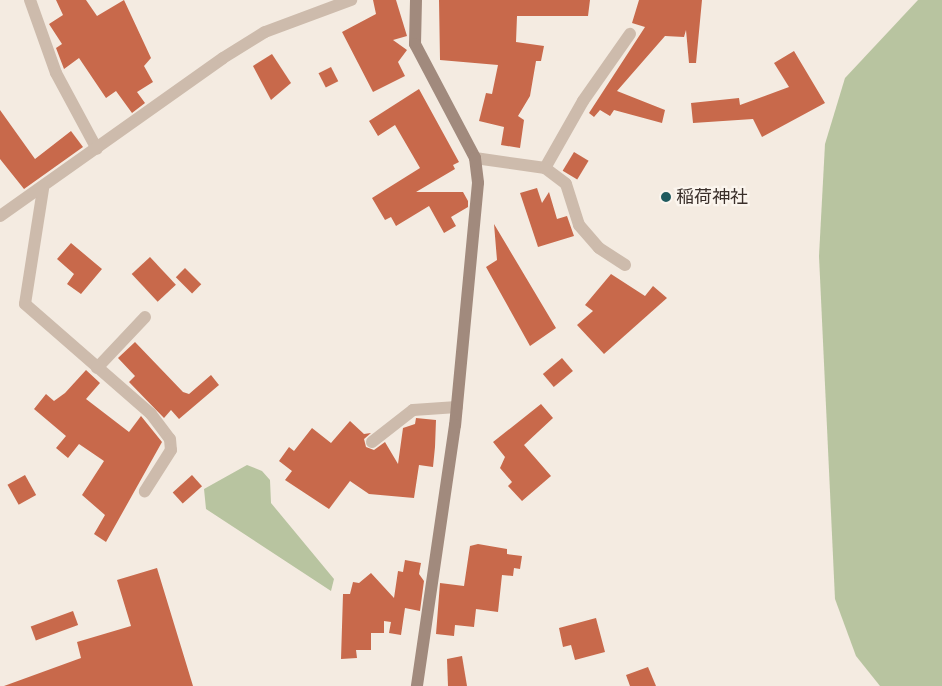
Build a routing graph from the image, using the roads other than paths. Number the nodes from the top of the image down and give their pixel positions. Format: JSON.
{"nodes":[{"id":1,"x":30,"y":0,"type":"edge"},
{"id":2,"x":351,"y":0,"type":"edge"},
{"id":3,"x":416,"y":0,"type":"edge"},
{"id":4,"x":630,"y":34,"type":"dead end"},
{"id":5,"x":97,"y":149,"type":"junction"},
{"id":6,"x":475,"y":158,"type":"junction"},
{"id":7,"x":545,"y":168,"type":"junction"},
{"id":8,"x":43,"y":189,"type":"junction"},
{"id":9,"x":0,"y":216,"type":"edge"},
{"id":10,"x":625,"y":265,"type":"dead end"},
{"id":11,"x":144,"y":317,"type":"dead end"},
{"id":12,"x":97,"y":368,"type":"junction"},
{"id":13,"x":457,"y":407,"type":"junction"},
{"id":14,"x":372,"y":442,"type":"dead end"},
{"id":15,"x":145,"y":491,"type":"dead end"},
{"id":16,"x":418,"y":686,"type":"edge"}],
"edges":[{"from":1,"to":5,"type":"street"},
{"from":2,"to":5,"type":"street"},
{"from":3,"to":6,"type":"street"},
{"from":4,"to":7,"type":"street"},
{"from":5,"to":8,"type":"street"},
{"from":6,"to":7,"type":"street"},
{"from":6,"to":13,"type":"street"},
{"from":7,"to":10,"type":"street"},
{"from":8,"to":9,"type":"street"},
{"from":8,"to":12,"type":"street"},
{"from":11,"to":12,"type":"street"},
{"from":12,"to":15,"type":"street"},
{"from":13,"to":14,"type":"street"},
{"from":13,"to":16,"type":"street"}]}
